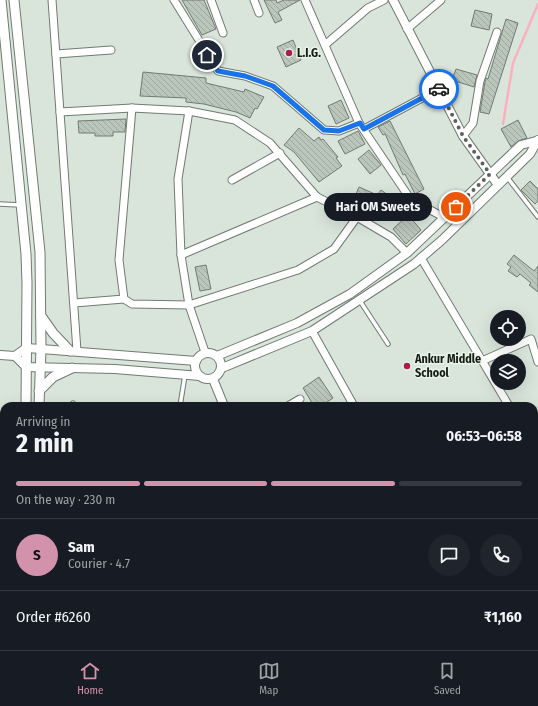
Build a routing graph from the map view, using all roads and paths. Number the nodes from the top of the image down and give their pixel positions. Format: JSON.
{"nodes":[{"id":1,"x":1,"y":0,"type":"edge"},
{"id":2,"x":14,"y":0,"type":"edge"},
{"id":3,"x":52,"y":0,"type":"edge"},
{"id":4,"x":174,"y":0,"type":"edge"},
{"id":5,"x":211,"y":0,"type":"edge"},
{"id":6,"x":254,"y":0,"type":"edge"},
{"id":7,"x":305,"y":0,"type":"edge"},
{"id":8,"x":384,"y":0,"type":"edge"},
{"id":9,"x":393,"y":0,"type":"edge"},
{"id":10,"x":441,"y":0,"type":"edge"},
{"id":11,"x":259,"y":13,"type":"dead end"},
{"id":12,"x":407,"y":29,"type":"junction"},
{"id":13,"x":497,"y":32,"type":"dead end"},
{"id":14,"x":223,"y":33,"type":"dead end"},
{"id":15,"x":325,"y":45,"type":"junction"},
{"id":16,"x":111,"y":50,"type":"dead end"},
{"id":17,"x":56,"y":54,"type":"junction"},
{"id":18,"x":439,"y":89,"type":"junction"},
{"id":19,"x":132,"y":108,"type":"junction"},
{"id":20,"x":189,"y":111,"type":"junction"},
{"id":21,"x":60,"y":112,"type":"junction"},
{"id":22,"x":362,"y":126,"type":"junction"},
{"id":23,"x":463,"y":136,"type":"junction"},
{"id":24,"x":537,"y":140,"type":"edge"},
{"id":25,"x":280,"y":153,"type":"junction"},
{"id":26,"x":490,"y":174,"type":"junction"},
{"id":27,"x":506,"y":177,"type":"junction"},
{"id":28,"x":232,"y":180,"type":"dead end"},
{"id":29,"x":498,"y":185,"type":"junction"},
{"id":30,"x":34,"y":192,"type":"junction"},
{"id":31,"x":20,"y":193,"type":"junction"},
{"id":32,"x":317,"y":197,"type":"junction"},
{"id":33,"x":0,"y":204,"type":"edge"},
{"id":34,"x":21,"y":205,"type":"junction"},
{"id":35,"x":357,"y":217,"type":"junction"},
{"id":36,"x":538,"y":217,"type":"edge"},
{"id":37,"x":444,"y":218,"type":"junction"},
{"id":38,"x":407,"y":253,"type":"junction"},
{"id":39,"x":181,"y":255,"type":"junction"},
{"id":40,"x":421,"y":258,"type":"junction"},
{"id":41,"x":27,"y":283,"type":"junction"},
{"id":42,"x":40,"y":284,"type":"junction"},
{"id":43,"x":124,"y":299,"type":"junction"},
{"id":44,"x":360,"y":301,"type":"junction"},
{"id":45,"x":74,"y":303,"type":"junction"},
{"id":46,"x":189,"y":305,"type":"junction"},
{"id":47,"x":41,"y":316,"type":"junction"},
{"id":48,"x":312,"y":331,"type":"junction"},
{"id":49,"x":388,"y":344,"type":"dead end"},
{"id":50,"x":26,"y":348,"type":"junction"},
{"id":51,"x":41,"y":349,"type":"junction"},
{"id":52,"x":74,"y":351,"type":"junction"},
{"id":53,"x":205,"y":352,"type":"junction"},
{"id":54,"x":0,"y":355,"type":"edge"},
{"id":55,"x":15,"y":356,"type":"junction"},
{"id":56,"x":218,"y":356,"type":"junction"},
{"id":57,"x":196,"y":361,"type":"junction"},
{"id":58,"x":482,"y":361,"type":"junction"},
{"id":59,"x":538,"y":362,"type":"edge"},
{"id":60,"x":26,"y":367,"type":"junction"},
{"id":61,"x":40,"y":367,"type":"junction"},
{"id":62,"x":72,"y":368,"type":"junction"},
{"id":63,"x":222,"y":368,"type":"junction"},
{"id":64,"x":185,"y":375,"type":"junction"},
{"id":65,"x":200,"y":376,"type":"junction"},
{"id":66,"x":213,"y":378,"type":"junction"},
{"id":67,"x":40,"y":390,"type":"junction"},
{"id":68,"x":300,"y":399,"type":"dead end"},
{"id":69,"x":26,"y":402,"type":"edge"},
{"id":70,"x":39,"y":402,"type":"edge"},
{"id":71,"x":182,"y":402,"type":"edge"},
{"id":72,"x":222,"y":402,"type":"edge"},
{"id":73,"x":295,"y":402,"type":"edge"},
{"id":74,"x":352,"y":402,"type":"edge"},
{"id":75,"x":507,"y":402,"type":"edge"}],
"edges":[{"from":1,"to":31,"type":"main road"},
{"from":2,"to":30,"type":"main road"},
{"from":3,"to":17,"type":"street"},
{"from":4,"to":22,"type":"street"},
{"from":5,"to":14,"type":"street"},
{"from":6,"to":11,"type":"street"},
{"from":7,"to":15,"type":"street"},
{"from":8,"to":15,"type":"street"},
{"from":9,"to":12,"type":"street"},
{"from":10,"to":12,"type":"street"},
{"from":12,"to":18,"type":"street"},
{"from":13,"to":23,"type":"street"},
{"from":15,"to":22,"type":"street"},
{"from":16,"to":17,"type":"street"},
{"from":17,"to":21,"type":"street"},
{"from":18,"to":22,"type":"street"},
{"from":18,"to":23,"type":"street"},
{"from":19,"to":20,"type":"street"},
{"from":19,"to":21,"type":"street"},
{"from":19,"to":43,"type":"street"},
{"from":20,"to":25,"type":"street"},
{"from":20,"to":39,"type":"street"},
{"from":21,"to":45,"type":"street"},
{"from":22,"to":37,"type":"street"},
{"from":23,"to":26,"type":"street"},
{"from":24,"to":26,"type":"street"},
{"from":24,"to":27,"type":"street"},
{"from":25,"to":28,"type":"street"},
{"from":25,"to":32,"type":"street"},
{"from":26,"to":29,"type":"street"},
{"from":26,"to":37,"type":"street"},
{"from":27,"to":29,"type":"street"},
{"from":27,"to":36,"type":"lane"},
{"from":29,"to":40,"type":"street"},
{"from":30,"to":31,"type":"main road"},
{"from":30,"to":42,"type":"main road"},
{"from":31,"to":34,"type":"main road"},
{"from":32,"to":35,"type":"street"},
{"from":32,"to":39,"type":"street"},
{"from":33,"to":34,"type":"lane"},
{"from":34,"to":41,"type":"main road"},
{"from":35,"to":38,"type":"street"},
{"from":35,"to":46,"type":"street"},
{"from":37,"to":38,"type":"street"},
{"from":38,"to":56,"type":"street"},
{"from":39,"to":46,"type":"street"},
{"from":40,"to":44,"type":"street"},
{"from":40,"to":58,"type":"street"},
{"from":41,"to":42,"type":"main road"},
{"from":41,"to":50,"type":"main road"},
{"from":42,"to":47,"type":"main road"},
{"from":43,"to":45,"type":"street"},
{"from":43,"to":46,"type":"street"},
{"from":44,"to":48,"type":"street"},
{"from":44,"to":49,"type":"lane"},
{"from":45,"to":52,"type":"street"},
{"from":46,"to":53,"type":"street"},
{"from":47,"to":51,"type":"main road"},
{"from":47,"to":52,"type":"main road"},
{"from":48,"to":63,"type":"street"},
{"from":48,"to":74,"type":"street"},
{"from":50,"to":51,"type":"street"},
{"from":50,"to":55,"type":"street"},
{"from":50,"to":60,"type":"main road"},
{"from":51,"to":52,"type":"street"},
{"from":51,"to":61,"type":"main road"},
{"from":52,"to":57,"type":"street"},
{"from":53,"to":56,"type":"street"},
{"from":53,"to":57,"type":"street"},
{"from":54,"to":55,"type":"street"},
{"from":55,"to":60,"type":"street"},
{"from":56,"to":63,"type":"street"},
{"from":57,"to":65,"type":"street"},
{"from":58,"to":59,"type":"street"},
{"from":58,"to":75,"type":"street"},
{"from":60,"to":61,"type":"street"},
{"from":60,"to":69,"type":"main road"},
{"from":61,"to":62,"type":"street"},
{"from":61,"to":67,"type":"main road"},
{"from":62,"to":64,"type":"street"},
{"from":62,"to":67,"type":"main road"},
{"from":63,"to":66,"type":"street"},
{"from":64,"to":65,"type":"street"},
{"from":64,"to":71,"type":"lane"},
{"from":65,"to":66,"type":"street"},
{"from":66,"to":72,"type":"street"},
{"from":67,"to":70,"type":"main road"},
{"from":68,"to":73,"type":"street"}]}
